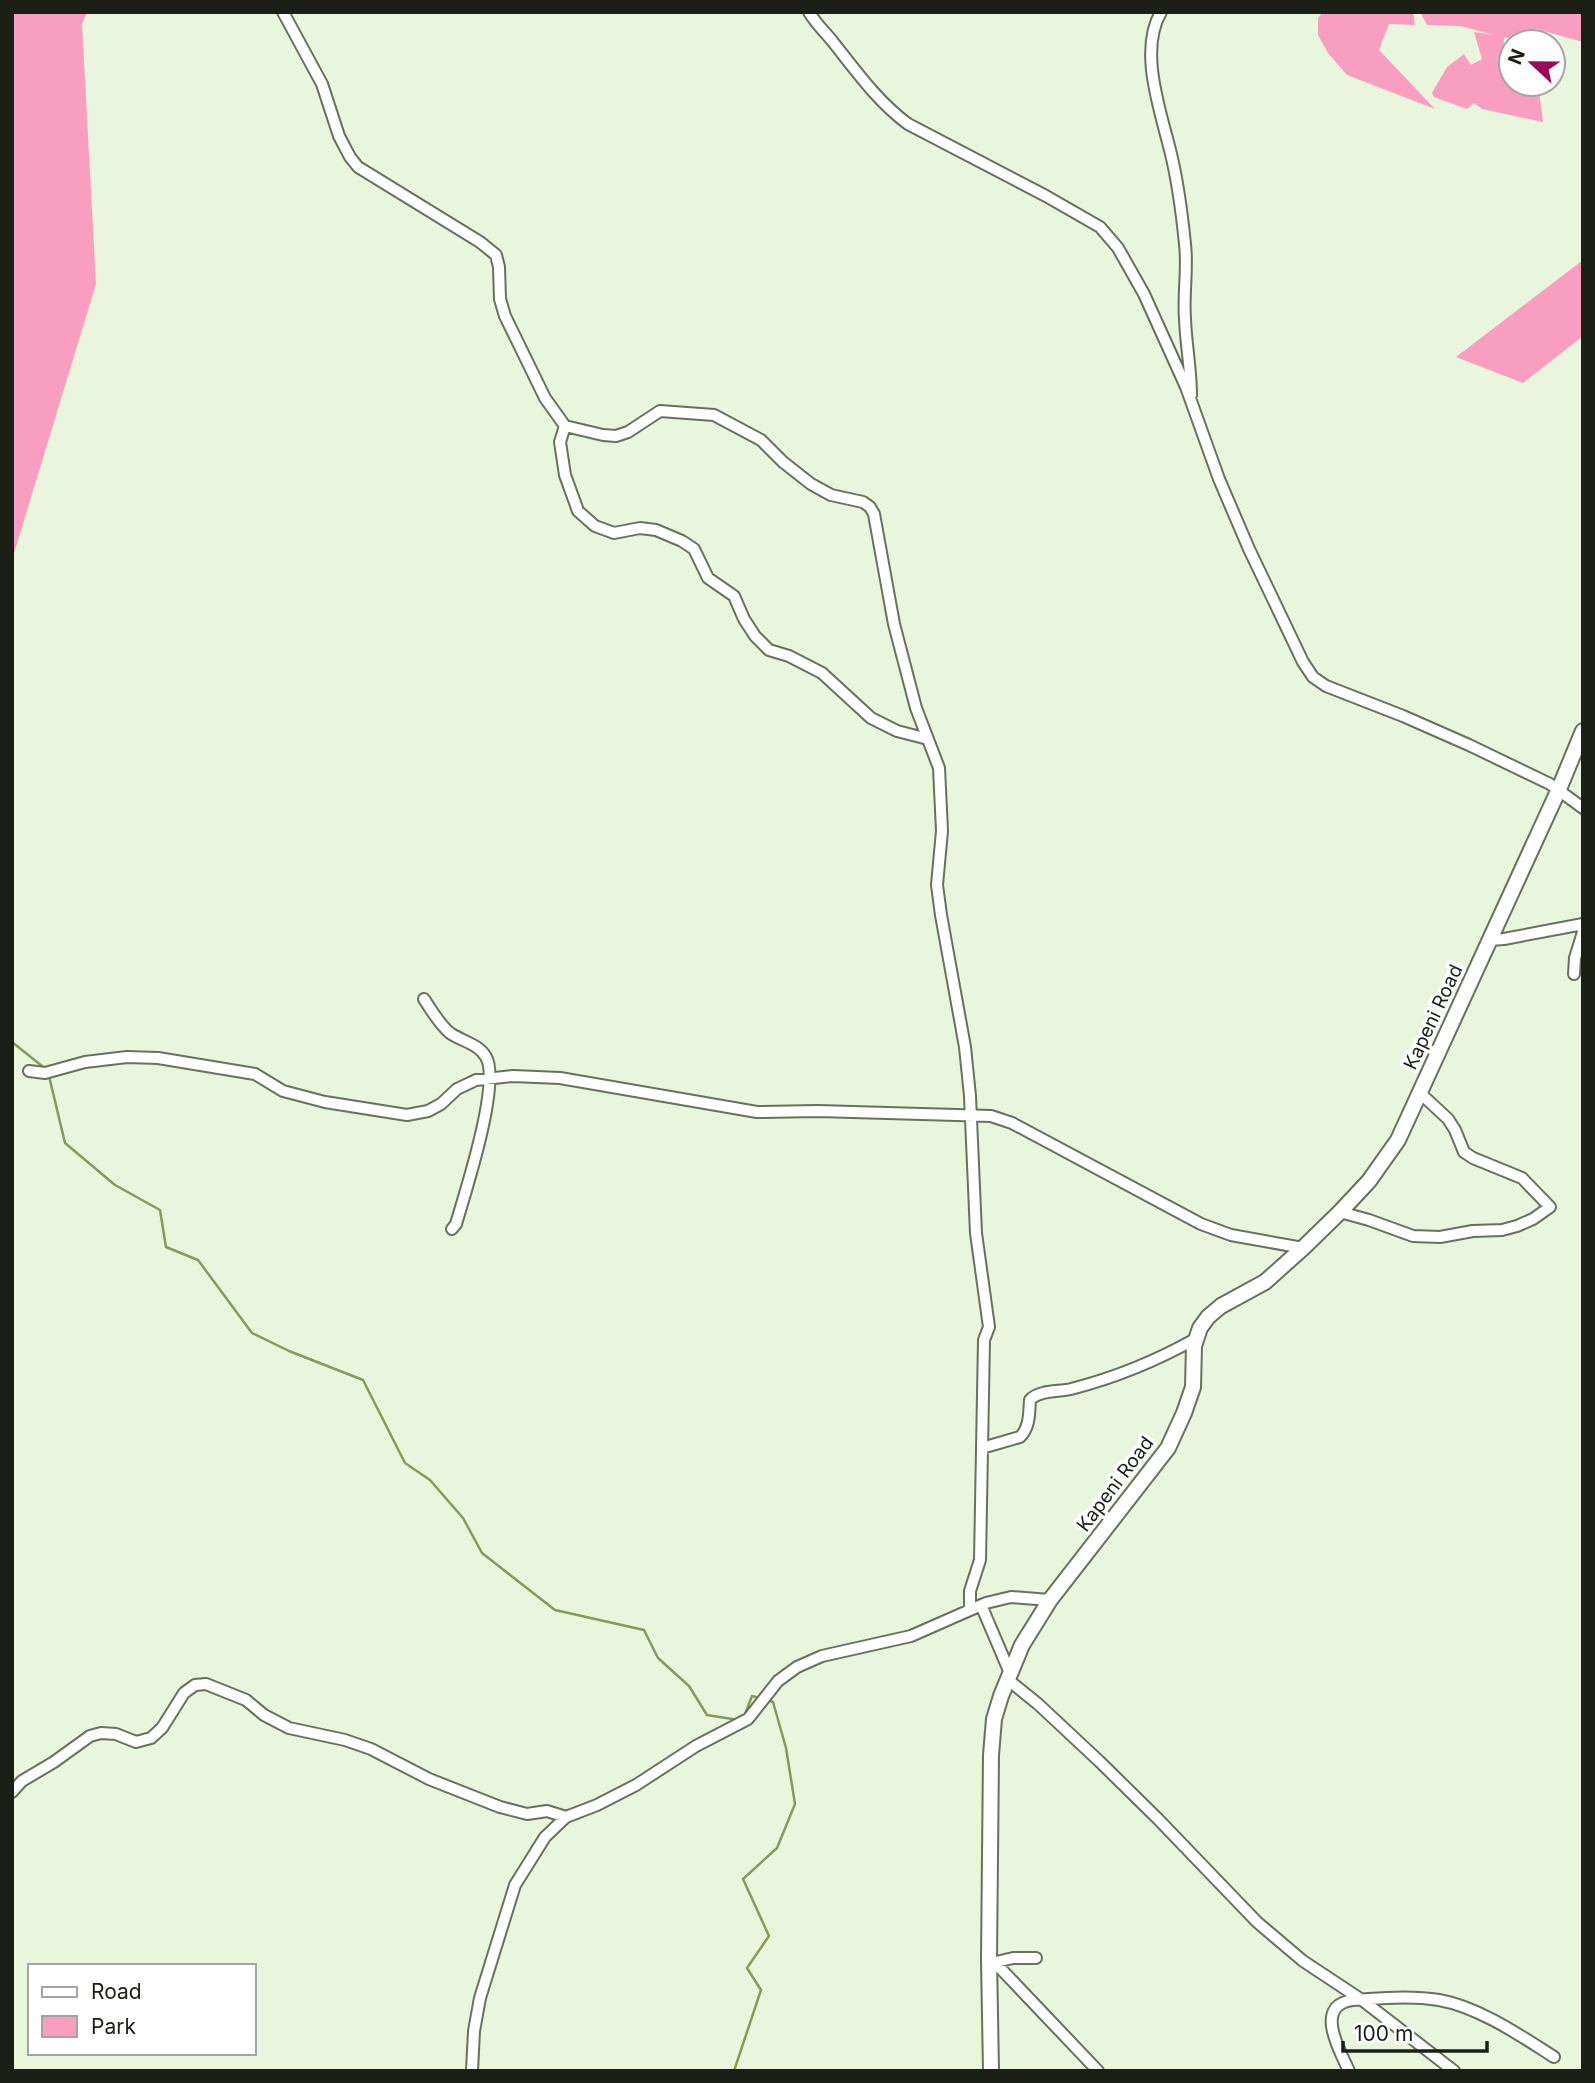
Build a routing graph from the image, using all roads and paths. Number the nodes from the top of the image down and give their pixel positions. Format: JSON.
{"nodes":[{"id":1,"x":283,"y":12,"type":"edge"},
{"id":2,"x":809,"y":12,"type":"edge"},
{"id":3,"x":1161,"y":12,"type":"edge"},
{"id":4,"x":1191,"y":401,"type":"junction"},
{"id":5,"x":565,"y":426,"type":"junction"},
{"id":6,"x":1583,"y":731,"type":"edge"},
{"id":7,"x":928,"y":739,"type":"junction"},
{"id":8,"x":1559,"y":789,"type":"junction"},
{"id":9,"x":1578,"y":806,"type":"edge"},
{"id":10,"x":1583,"y":821,"type":"edge"},
{"id":11,"x":1583,"y":924,"type":"edge"},
{"id":12,"x":1583,"y":932,"type":"edge"},
{"id":13,"x":1489,"y":940,"type":"junction"},
{"id":14,"x":1574,"y":974,"type":"dead end"},
{"id":15,"x":424,"y":999,"type":"dead end"},
{"id":16,"x":29,"y":1071,"type":"dead end"},
{"id":17,"x":491,"y":1077,"type":"junction"},
{"id":18,"x":1419,"y":1092,"type":"junction"},
{"id":19,"x":970,"y":1115,"type":"junction"},
{"id":20,"x":1340,"y":1212,"type":"junction"},
{"id":21,"x":452,"y":1229,"type":"dead end"},
{"id":22,"x":1303,"y":1248,"type":"junction"},
{"id":23,"x":1197,"y":1338,"type":"junction"},
{"id":24,"x":982,"y":1448,"type":"junction"},
{"id":25,"x":1050,"y":1600,"type":"junction"},
{"id":26,"x":981,"y":1605,"type":"junction"},
{"id":27,"x":970,"y":1610,"type":"junction"},
{"id":28,"x":1008,"y":1676,"type":"junction"},
{"id":29,"x":12,"y":1791,"type":"edge"},
{"id":30,"x":566,"y":1817,"type":"junction"},
{"id":31,"x":1036,"y":1958,"type":"dead end"},
{"id":32,"x":990,"y":1961,"type":"junction"},
{"id":33,"x":1362,"y":2000,"type":"junction"},
{"id":34,"x":1554,"y":2057,"type":"dead end"},
{"id":35,"x":472,"y":2071,"type":"edge"},
{"id":36,"x":991,"y":2071,"type":"edge"},
{"id":37,"x":1098,"y":2071,"type":"edge"},
{"id":38,"x":1349,"y":2071,"type":"edge"},
{"id":39,"x":1454,"y":2071,"type":"edge"}],
"edges":[{"from":1,"to":5,"type":"street"},
{"from":2,"to":4,"type":"street"},
{"from":3,"to":4,"type":"street"},
{"from":4,"to":8,"type":"street"},
{"from":5,"to":7,"type":"street"},
{"from":5,"to":7,"type":"street"},
{"from":6,"to":8,"type":"main road","name":"Kapeni Road"},
{"from":7,"to":19,"type":"street"},
{"from":8,"to":9,"type":"street"},
{"from":8,"to":13,"type":"main road","name":"Kapeni Road"},
{"from":9,"to":10,"type":"street"},
{"from":11,"to":13,"type":"street"},
{"from":12,"to":14,"type":"street"},
{"from":13,"to":18,"type":"main road","name":"Kapeni Road"},
{"from":15,"to":17,"type":"street"},
{"from":16,"to":17,"type":"street"},
{"from":17,"to":19,"type":"street"},
{"from":17,"to":21,"type":"street"},
{"from":18,"to":20,"type":"main road","name":"Kapeni Road"},
{"from":18,"to":20,"type":"street"},
{"from":19,"to":22,"type":"street"},
{"from":19,"to":24,"type":"street"},
{"from":20,"to":22,"type":"main road","name":"Kapeni Road"},
{"from":22,"to":23,"type":"main road","name":"Kapeni Road"},
{"from":23,"to":24,"type":"street"},
{"from":23,"to":25,"type":"main road","name":"Kapeni Road"},
{"from":24,"to":27,"type":"street"},
{"from":25,"to":26,"type":"street"},
{"from":25,"to":28,"type":"main road","name":"Kapeni Road"},
{"from":26,"to":27,"type":"street"},
{"from":26,"to":28,"type":"street"},
{"from":27,"to":30,"type":"street"},
{"from":28,"to":32,"type":"main road","name":"Kapeni Road"},
{"from":28,"to":33,"type":"street"},
{"from":29,"to":30,"type":"street"},
{"from":30,"to":35,"type":"street"},
{"from":31,"to":32,"type":"street"},
{"from":32,"to":36,"type":"main road","name":"Kapeni Road"},
{"from":32,"to":37,"type":"street"},
{"from":33,"to":34,"type":"street"},
{"from":33,"to":38,"type":"street"},
{"from":33,"to":39,"type":"street"}]}
